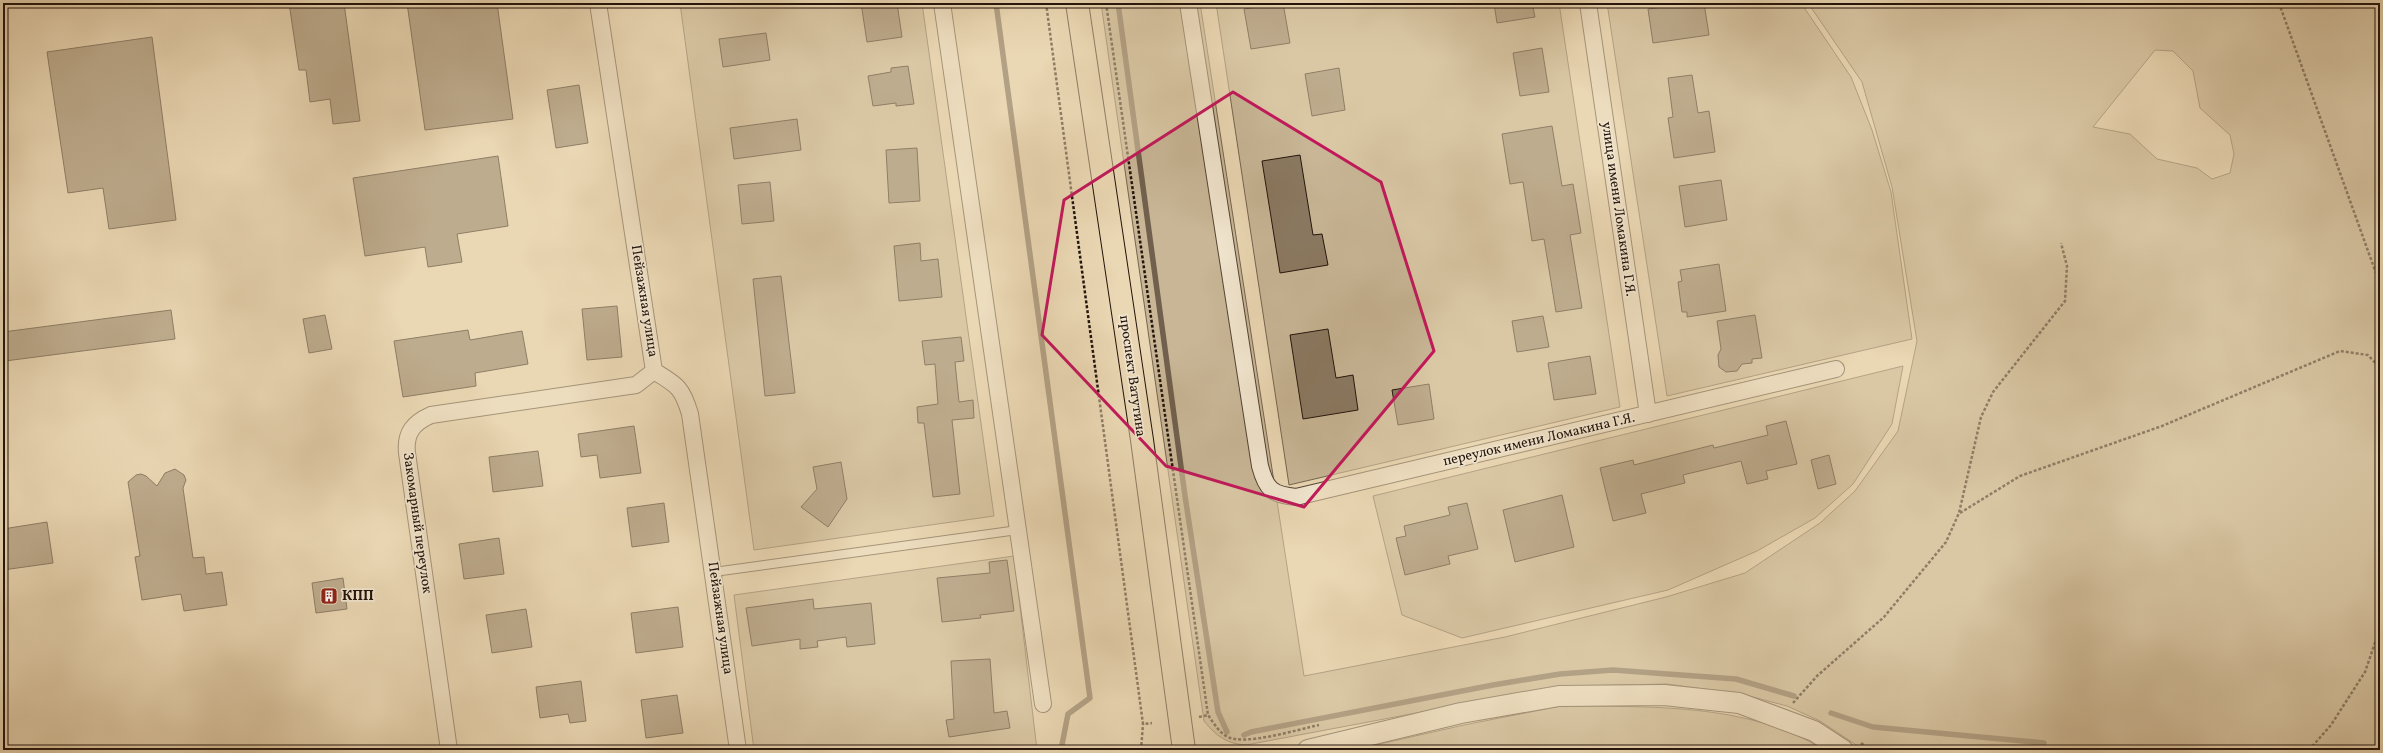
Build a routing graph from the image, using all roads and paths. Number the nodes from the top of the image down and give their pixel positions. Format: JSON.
{"nodes":[{"id":1,"x":598,"y":3,"type":"edge"},
{"id":2,"x":942,"y":3,"type":"edge"},
{"id":3,"x":1046,"y":3,"type":"edge"},
{"id":4,"x":1077,"y":3,"type":"edge"},
{"id":5,"x":1106,"y":3,"type":"edge"},
{"id":6,"x":1188,"y":3,"type":"edge"},
{"id":7,"x":1588,"y":3,"type":"edge"},
{"id":8,"x":2280,"y":3,"type":"edge"},
{"id":9,"x":2061,"y":243,"type":"dead end"},
{"id":10,"x":2380,"y":296,"type":"edge"},
{"id":11,"x":2380,"y":368,"type":"edge"},
{"id":12,"x":1836,"y":370,"type":"dead end"},
{"id":13,"x":654,"y":371,"type":"junction"},
{"id":14,"x":1648,"y":414,"type":"junction"},
{"id":15,"x":1959,"y":513,"type":"junction"},
{"id":16,"x":1018,"y":530,"type":"junction"},
{"id":17,"x":714,"y":572,"type":"junction"},
{"id":18,"x":2380,"y":628,"type":"edge"},
{"id":19,"x":1043,"y":704,"type":"dead end"},
{"id":20,"x":1197,"y":717,"type":"dead end"},
{"id":21,"x":1784,"y":719,"type":"junction"},
{"id":22,"x":1152,"y":723,"type":"dead end"},
{"id":23,"x":1143,"y":724,"type":"junction"},
{"id":24,"x":449,"y":750,"type":"edge"},
{"id":25,"x":738,"y":750,"type":"edge"},
{"id":26,"x":1141,"y":750,"type":"edge"},
{"id":27,"x":1184,"y":750,"type":"edge"},
{"id":28,"x":1308,"y":750,"type":"edge"},
{"id":29,"x":1844,"y":750,"type":"edge"},
{"id":30,"x":2310,"y":750,"type":"edge"}],
"edges":[{"from":1,"to":13,"type":"street","name":"Пейзажная улица"},
{"from":2,"to":16,"type":"street"},
{"from":3,"to":23,"type":"path"},
{"from":4,"to":27,"type":"main road","name":"проспект Ватутина"},
{"from":5,"to":20,"type":"path"},
{"from":6,"to":14,"type":"street","name":"переулок имени Ломакина Г.Я."},
{"from":7,"to":14,"type":"street","name":"улица имени Ломакина Г.Я."},
{"from":8,"to":10,"type":"path"},
{"from":9,"to":15,"type":"path"},
{"from":11,"to":15,"type":"path"},
{"from":12,"to":14,"type":"street","name":"переулок имени Ломакина Г.Я."},
{"from":13,"to":17,"type":"street","name":"Пейзажная улица"},
{"from":13,"to":24,"type":"street","name":"Закомарный переулок"},
{"from":15,"to":21,"type":"path"},
{"from":16,"to":17,"type":"lane"},
{"from":16,"to":19,"type":"street"},
{"from":17,"to":25,"type":"street","name":"Пейзажная улица"},
{"from":18,"to":30,"type":"path"},
{"from":21,"to":28,"type":"street"},
{"from":21,"to":29,"type":"street"},
{"from":22,"to":23,"type":"path"},
{"from":23,"to":26,"type":"path"}]}
